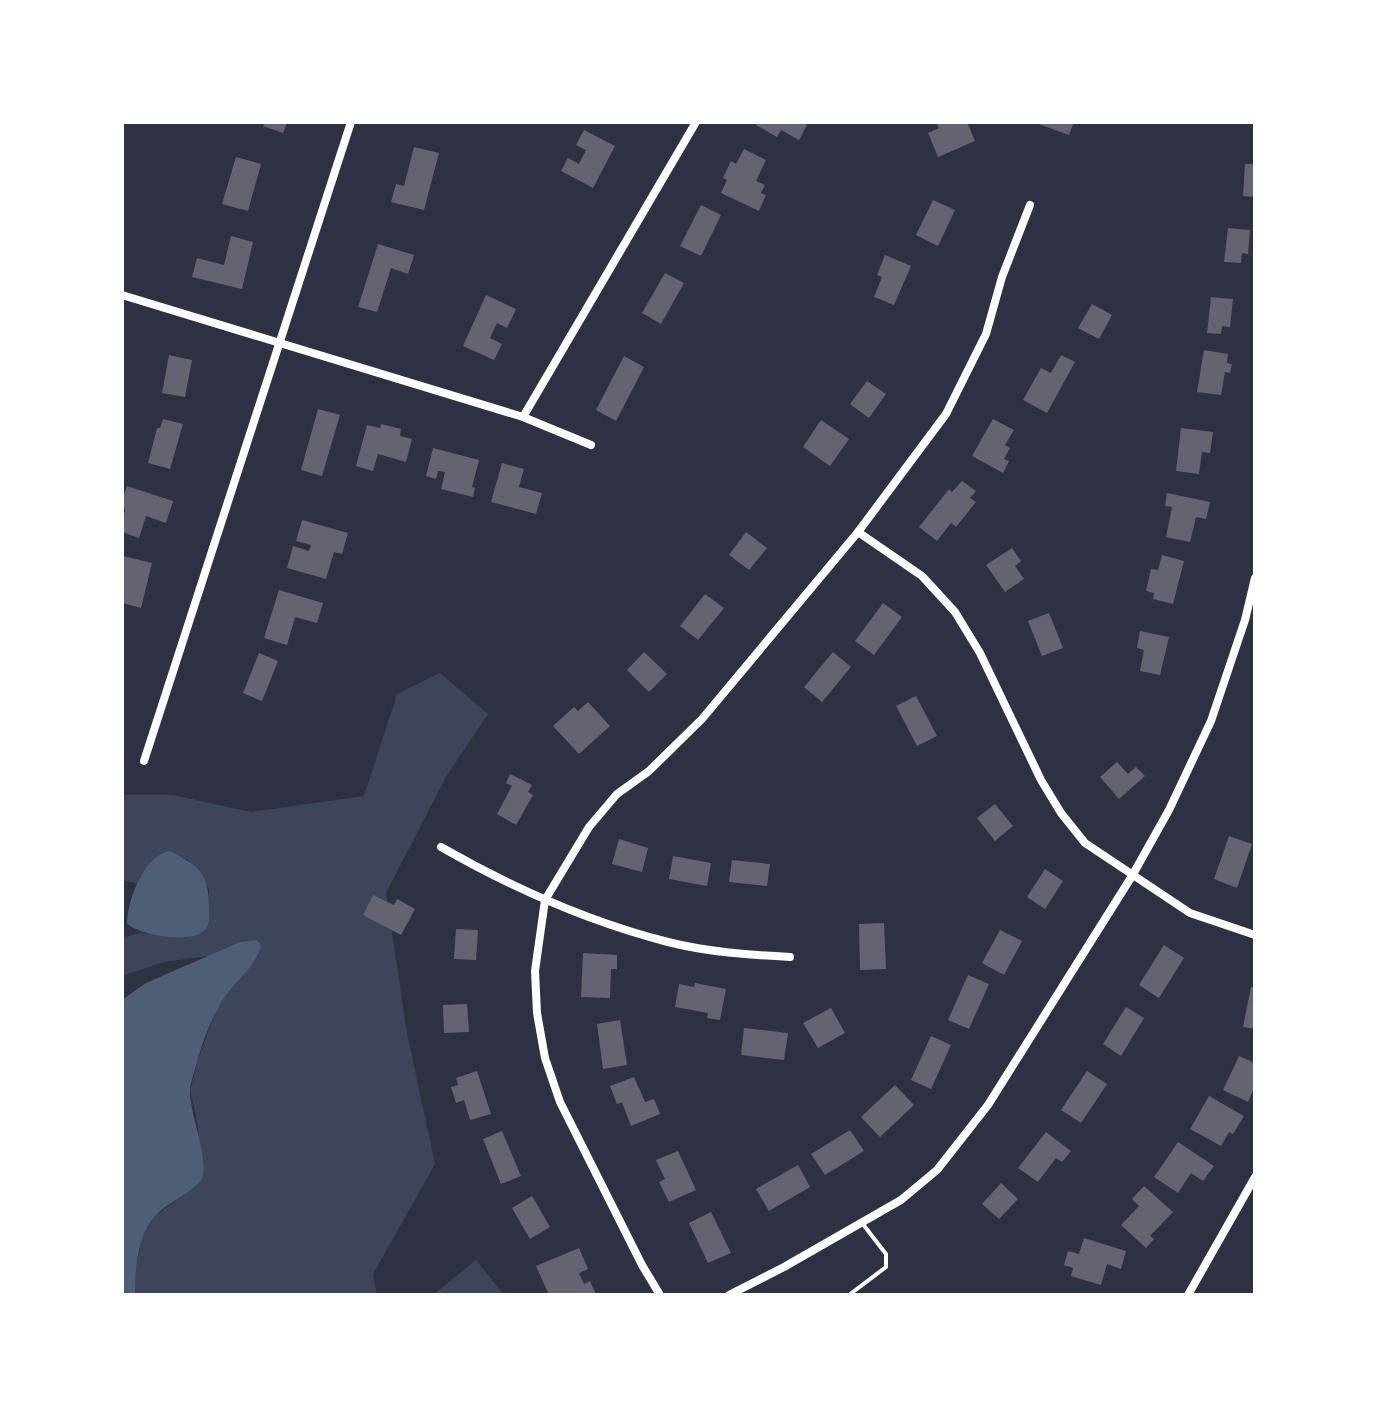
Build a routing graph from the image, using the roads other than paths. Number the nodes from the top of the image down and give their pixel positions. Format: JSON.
{"nodes":[{"id":1,"x":351,"y":122,"type":"edge"},
{"id":2,"x":696,"y":122,"type":"edge"},
{"id":3,"x":1030,"y":205,"type":"dead end"},
{"id":4,"x":122,"y":295,"type":"edge"},
{"id":5,"x":281,"y":343,"type":"junction"},
{"id":6,"x":523,"y":417,"type":"junction"},
{"id":7,"x":591,"y":445,"type":"dead end"},
{"id":8,"x":858,"y":532,"type":"junction"},
{"id":9,"x":1255,"y":578,"type":"edge"},
{"id":10,"x":144,"y":761,"type":"dead end"},
{"id":11,"x":441,"y":847,"type":"dead end"},
{"id":12,"x":1132,"y":876,"type":"junction"},
{"id":13,"x":545,"y":900,"type":"junction"},
{"id":14,"x":1255,"y":935,"type":"edge"},
{"id":15,"x":790,"y":957,"type":"dead end"},
{"id":16,"x":1255,"y":1177,"type":"edge"},
{"id":17,"x":862,"y":1223,"type":"junction"},
{"id":18,"x":660,"y":1295,"type":"edge"},
{"id":19,"x":729,"y":1295,"type":"edge"},
{"id":20,"x":849,"y":1295,"type":"edge"},
{"id":21,"x":1188,"y":1295,"type":"edge"}],
"edges":[{"from":1,"to":5,"type":"street"},
{"from":2,"to":6,"type":"street"},
{"from":3,"to":8,"type":"street"},
{"from":4,"to":5,"type":"street"},
{"from":5,"to":6,"type":"street"},
{"from":5,"to":10,"type":"street"},
{"from":6,"to":7,"type":"street"},
{"from":8,"to":12,"type":"street"},
{"from":8,"to":13,"type":"street"},
{"from":9,"to":12,"type":"street"},
{"from":11,"to":13,"type":"street"},
{"from":12,"to":14,"type":"street"},
{"from":12,"to":17,"type":"street"},
{"from":13,"to":15,"type":"street"},
{"from":13,"to":18,"type":"street"},
{"from":16,"to":21,"type":"street"},
{"from":17,"to":19,"type":"street"},
{"from":17,"to":20,"type":"lane"}]}
